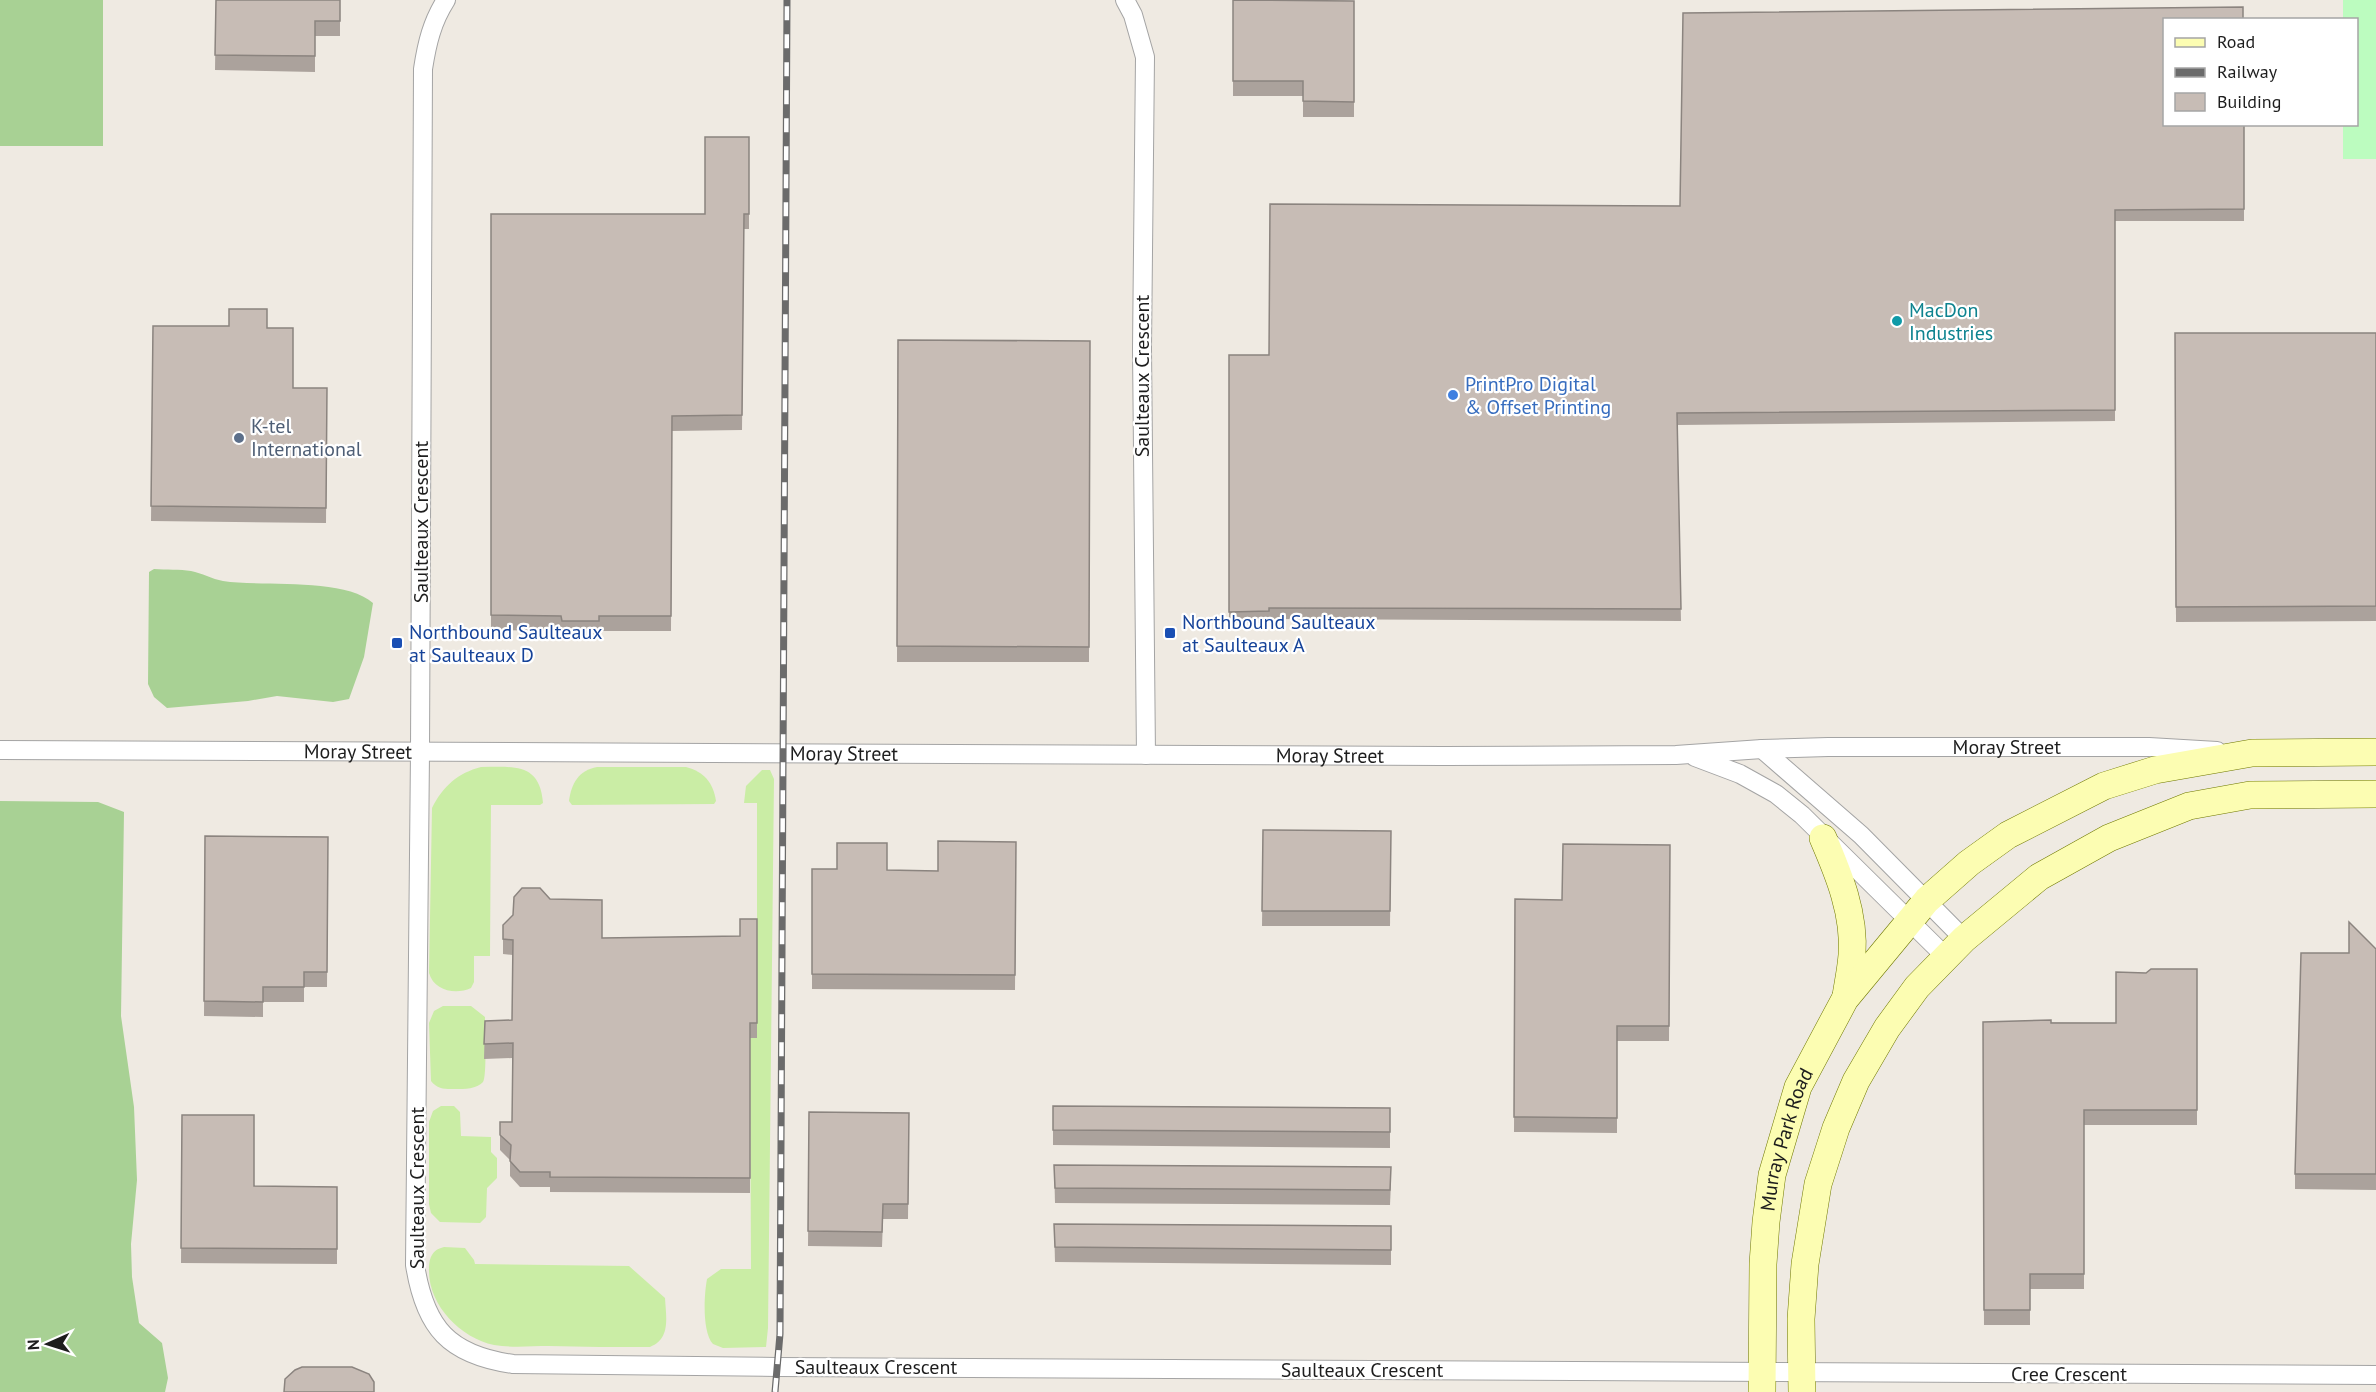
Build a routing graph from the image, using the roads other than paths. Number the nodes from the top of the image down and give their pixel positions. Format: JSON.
{"nodes":[{"id":1,"x":446,"y":0,"type":"edge"},
{"id":2,"x":1125,"y":0,"type":"edge"},
{"id":3,"x":1762,"y":749,"type":"junction"},
{"id":4,"x":0,"y":750,"type":"edge"},
{"id":5,"x":420,"y":752,"type":"junction"},
{"id":6,"x":2376,"y":752,"type":"edge"},
{"id":7,"x":2252,"y":753,"type":"junction"},
{"id":8,"x":1689,"y":754,"type":"junction"},
{"id":9,"x":1146,"y":755,"type":"junction"},
{"id":10,"x":2376,"y":794,"type":"edge"},
{"id":11,"x":1823,"y":838,"type":"junction"},
{"id":12,"x":1918,"y":910,"type":"junction"},
{"id":13,"x":1955,"y":948,"type":"junction"},
{"id":14,"x":1845,"y":999,"type":"junction"},
{"id":15,"x":2376,"y":1375,"type":"edge"},
{"id":16,"x":1762,"y":1382,"type":"edge"},
{"id":17,"x":1802,"y":1382,"type":"edge"}],
"edges":[{"from":1,"to":5,"type":"street","name":"Saulteaux Crescent"},
{"from":2,"to":9,"type":"street","name":"Saulteaux Crescent"},
{"from":3,"to":7,"type":"street","name":"Moray Street"},
{"from":3,"to":8,"type":"street","name":"Moray Street"},
{"from":3,"to":12,"type":"street","name":"Moray Street"},
{"from":4,"to":5,"type":"street","name":"Moray Street"},
{"from":5,"to":9,"type":"street","name":"Moray Street"},
{"from":5,"to":16,"type":"street","name":"Saulteaux Crescent"},
{"from":6,"to":7,"type":"street","name":"Moray Street"},
{"from":7,"to":12,"type":"street","name":"Moray Street"},
{"from":8,"to":9,"type":"street","name":"Moray Street"},
{"from":8,"to":11,"type":"street","name":"Moray Street"},
{"from":10,"to":13,"type":"street"},
{"from":11,"to":12,"type":"street","name":"Moray Street"},
{"from":11,"to":14,"type":"street"},
{"from":12,"to":13,"type":"street","name":"Moray Street"},
{"from":12,"to":13,"type":"street","name":"Moray Street"},
{"from":12,"to":14,"type":"street","name":"Murray Park Road"},
{"from":13,"to":17,"type":"street","name":"Murray Park Road"},
{"from":14,"to":16,"type":"street","name":"Murray Park Road"},
{"from":15,"to":17,"type":"street","name":"Cree Crescent"},
{"from":16,"to":17,"type":"street","name":"Cree Crescent"}]}
